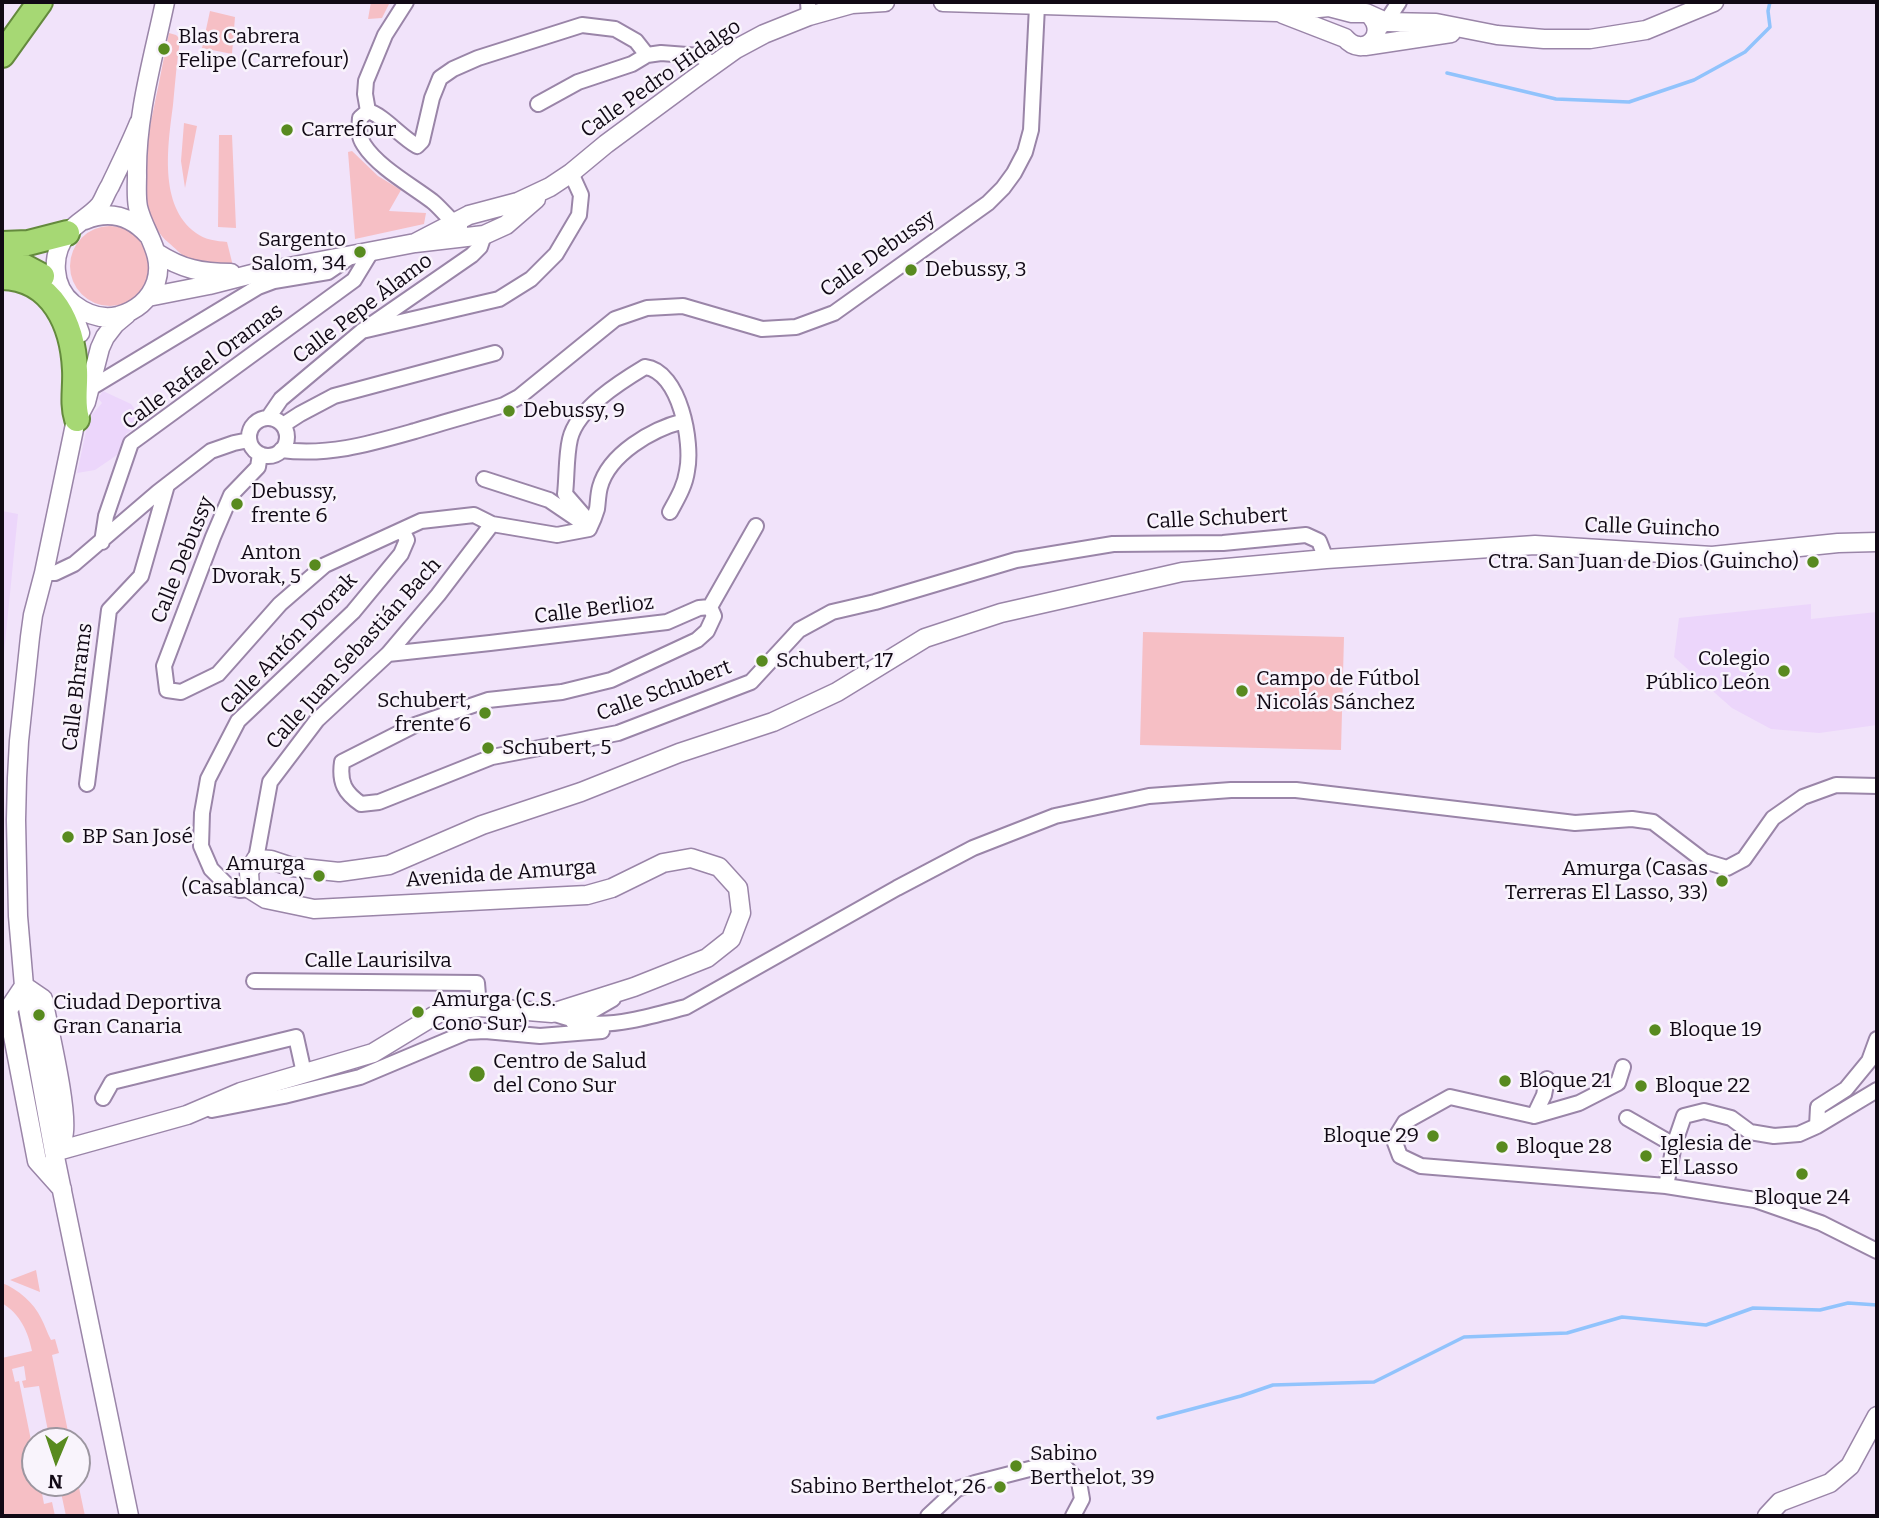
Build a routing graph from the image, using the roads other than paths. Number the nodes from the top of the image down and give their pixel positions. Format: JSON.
{"nodes":[{"id":1,"x":23,"y":2,"type":"edge"},
{"id":2,"x":40,"y":2,"type":"edge"},
{"id":3,"x":165,"y":2,"type":"edge"},
{"id":4,"x":406,"y":2,"type":"edge"},
{"id":5,"x":885,"y":2,"type":"edge"},
{"id":6,"x":943,"y":2,"type":"edge"},
{"id":7,"x":1399,"y":2,"type":"edge"},
{"id":8,"x":1714,"y":2,"type":"edge"},
{"id":9,"x":1037,"y":6,"type":"junction"},
{"id":10,"x":808,"y":9,"type":"edge"},
{"id":11,"x":1277,"y":12,"type":"junction"},
{"id":12,"x":1370,"y":17,"type":"edge"},
{"id":13,"x":1474,"y":31,"type":"junction"},
{"id":14,"x":2,"y":35,"type":"edge"},
{"id":15,"x":1345,"y":38,"type":"junction"},
{"id":16,"x":1365,"y":46,"type":"junction"},
{"id":17,"x":2,"y":55,"type":"edge"},
{"id":18,"x":647,"y":55,"type":"junction"},
{"id":19,"x":715,"y":65,"type":"junction"},
{"id":20,"x":538,"y":104,"type":"dead end"},
{"id":21,"x":368,"y":111,"type":"junction"},
{"id":22,"x":139,"y":123,"type":"junction"},
{"id":23,"x":571,"y":173,"type":"junction"},
{"id":24,"x":550,"y":187,"type":"junction"},
{"id":25,"x":497,"y":208,"type":"junction"},
{"id":26,"x":506,"y":225,"type":"junction"},
{"id":27,"x":446,"y":228,"type":"junction"},
{"id":28,"x":72,"y":229,"type":"junction"},
{"id":29,"x":480,"y":236,"type":"junction"},
{"id":30,"x":415,"y":243,"type":"junction"},
{"id":31,"x":2,"y":244,"type":"edge"},
{"id":32,"x":153,"y":245,"type":"junction"},
{"id":33,"x":363,"y":253,"type":"junction"},
{"id":34,"x":2,"y":257,"type":"edge"},
{"id":35,"x":2,"y":267,"type":"edge"},
{"id":36,"x":33,"y":270,"type":"junction"},
{"id":37,"x":252,"y":274,"type":"junction"},
{"id":38,"x":2,"y":277,"type":"edge"},
{"id":39,"x":65,"y":295,"type":"junction"},
{"id":40,"x":148,"y":297,"type":"junction"},
{"id":41,"x":129,"y":313,"type":"junction"},
{"id":42,"x":362,"y":331,"type":"junction"},
{"id":43,"x":495,"y":353,"type":"dead end"},
{"id":44,"x":89,"y":389,"type":"junction"},
{"id":45,"x":268,"y":418,"type":"junction"},
{"id":46,"x":77,"y":419,"type":"junction"},
{"id":47,"x":684,"y":421,"type":"junction"},
{"id":48,"x":283,"y":425,"type":"junction"},
{"id":49,"x":249,"y":440,"type":"junction"},
{"id":50,"x":281,"y":450,"type":"junction"},
{"id":51,"x":260,"y":454,"type":"junction"},
{"id":52,"x":484,"y":479,"type":"dead end"},
{"id":53,"x":167,"y":485,"type":"junction"},
{"id":54,"x":670,"y":512,"type":"dead end"},
{"id":55,"x":492,"y":524,"type":"junction"},
{"id":56,"x":756,"y":526,"type":"dead end"},
{"id":57,"x":589,"y":529,"type":"junction"},
{"id":58,"x":402,"y":530,"type":"junction"},
{"id":59,"x":102,"y":542,"type":"junction"},
{"id":60,"x":1877,"y":542,"type":"edge"},
{"id":61,"x":1326,"y":559,"type":"junction"},
{"id":62,"x":44,"y":573,"type":"junction"},
{"id":63,"x":710,"y":607,"type":"junction"},
{"id":64,"x":388,"y":654,"type":"junction"},
{"id":65,"x":167,"y":690,"type":"joint"},
{"id":66,"x":87,"y":784,"type":"dead end"},
{"id":67,"x":1877,"y":786,"type":"edge"},
{"id":68,"x":256,"y":859,"type":"junction"},
{"id":69,"x":250,"y":889,"type":"junction"},
{"id":70,"x":254,"y":981,"type":"dead end"},
{"id":71,"x":24,"y":986,"type":"junction"},
{"id":72,"x":634,"y":987,"type":"junction"},
{"id":73,"x":480,"y":1007,"type":"junction"},
{"id":74,"x":598,"y":1007,"type":"junction"},
{"id":75,"x":551,"y":1013,"type":"junction"},
{"id":76,"x":653,"y":1015,"type":"junction"},
{"id":77,"x":575,"y":1020,"type":"junction"},
{"id":78,"x":609,"y":1023,"type":"junction"},
{"id":79,"x":551,"y":1035,"type":"junction"},
{"id":80,"x":1877,"y":1039,"type":"edge"},
{"id":81,"x":1623,"y":1067,"type":"dead end"},
{"id":82,"x":304,"y":1073,"type":"junction"},
{"id":83,"x":1547,"y":1079,"type":"dead end"},
{"id":84,"x":1877,"y":1090,"type":"edge"},
{"id":85,"x":103,"y":1098,"type":"dead end"},
{"id":86,"x":187,"y":1115,"type":"junction"},
{"id":87,"x":1534,"y":1116,"type":"junction"},
{"id":88,"x":1627,"y":1118,"type":"dead end"},
{"id":89,"x":65,"y":1120,"type":"junction"},
{"id":90,"x":1817,"y":1126,"type":"junction"},
{"id":91,"x":31,"y":1130,"type":"junction"},
{"id":92,"x":90,"y":1140,"type":"junction"},
{"id":93,"x":1674,"y":1145,"type":"junction"},
{"id":94,"x":54,"y":1152,"type":"junction"},
{"id":95,"x":1666,"y":1186,"type":"junction"},
{"id":96,"x":62,"y":1189,"type":"junction"},
{"id":97,"x":1877,"y":1251,"type":"edge"},
{"id":98,"x":1877,"y":1416,"type":"edge"},
{"id":99,"x":129,"y":1516,"type":"edge"},
{"id":100,"x":928,"y":1516,"type":"edge"},
{"id":101,"x":1073,"y":1516,"type":"edge"},
{"id":102,"x":1767,"y":1516,"type":"edge"}],
"edges":[{"from":1,"to":14,"type":"highway"},
{"from":2,"to":17,"type":"highway"},
{"from":3,"to":22,"type":"street"},
{"from":4,"to":21,"type":"street"},
{"from":5,"to":10,"type":"street","name":"Calle Pedro Hidalgo"},
{"from":6,"to":9,"type":"street"},
{"from":7,"to":12,"type":"street"},
{"from":8,"to":13,"type":"street"},
{"from":9,"to":11,"type":"street"},
{"from":9,"to":50,"type":"street","name":"Calle Debussy"},
{"from":10,"to":19,"type":"street","name":"Calle Pedro Hidalgo"},
{"from":11,"to":12,"type":"street"},
{"from":11,"to":15,"type":"street"},
{"from":12,"to":13,"type":"street"},
{"from":12,"to":15,"type":"street"},
{"from":12,"to":16,"type":"street"},
{"from":13,"to":16,"type":"street"},
{"from":15,"to":16,"type":"street"},
{"from":18,"to":19,"type":"street"},
{"from":18,"to":20,"type":"street"},
{"from":18,"to":21,"type":"street","name":"Calle Pedro Hidalgo"},
{"from":19,"to":23,"type":"street","name":"Calle Pedro Hidalgo"},
{"from":21,"to":27,"type":"street"},
{"from":22,"to":28,"type":"street"},
{"from":22,"to":32,"type":"street"},
{"from":23,"to":24,"type":"street","name":"Calle Pedro Hidalgo"},
{"from":23,"to":42,"type":"street"},
{"from":24,"to":25,"type":"street","name":"Calle Pedro Hidalgo"},
{"from":24,"to":26,"type":"street","name":"Calle Pedro Hidalgo"},
{"from":25,"to":26,"type":"street"},
{"from":25,"to":27,"type":"street","name":"Calle Pedro Hidalgo"},
{"from":26,"to":29,"type":"street","name":"Calle Pedro Hidalgo"},
{"from":27,"to":29,"type":"street"},
{"from":27,"to":30,"type":"street","name":"Calle Pedro Hidalgo"},
{"from":28,"to":31,"type":"highway"},
{"from":28,"to":32,"type":"street"},
{"from":28,"to":39,"type":"street"},
{"from":29,"to":30,"type":"street","name":"Calle Pedro Hidalgo"},
{"from":29,"to":42,"type":"street","name":"Calle Pepe Álamo"},
{"from":30,"to":33,"type":"street","name":"Calle Pedro Hidalgo"},
{"from":32,"to":37,"type":"street","name":"Calle Pedro Hidalgo"},
{"from":32,"to":40,"type":"street"},
{"from":33,"to":37,"type":"street","name":"Calle Pedro Hidalgo"},
{"from":33,"to":44,"type":"street"},
{"from":33,"to":59,"type":"street","name":"Calle Rafael Oramas"},
{"from":34,"to":36,"type":"highway"},
{"from":35,"to":36,"type":"highway"},
{"from":36,"to":39,"type":"highway"},
{"from":37,"to":40,"type":"street","name":"Calle Pedro Hidalgo"},
{"from":38,"to":46,"type":"highway"},
{"from":39,"to":41,"type":"street"},
{"from":39,"to":46,"type":"street"},
{"from":40,"to":41,"type":"street"},
{"from":41,"to":44,"type":"street"},
{"from":42,"to":45,"type":"street","name":"Calle Pepe Álamo"},
{"from":43,"to":48,"type":"street"},
{"from":44,"to":46,"type":"street"},
{"from":45,"to":48,"type":"street"},
{"from":45,"to":49,"type":"street"},
{"from":46,"to":62,"type":"street"},
{"from":47,"to":54,"type":"street"},
{"from":47,"to":57,"type":"street"},
{"from":47,"to":57,"type":"street"},
{"from":48,"to":50,"type":"street"},
{"from":49,"to":51,"type":"street"},
{"from":49,"to":53,"type":"street"},
{"from":50,"to":51,"type":"street"},
{"from":51,"to":65,"type":"street","name":"Calle Debussy"},
{"from":52,"to":57,"type":"street"},
{"from":53,"to":59,"type":"street"},
{"from":53,"to":66,"type":"street","name":"Calle Bhrams"},
{"from":55,"to":57,"type":"street","name":"Calle Antón Dvorak"},
{"from":55,"to":58,"type":"street","name":"Calle Antón Dvorak"},
{"from":55,"to":64,"type":"street","name":"Calle Juan Sebastián Bach"},
{"from":56,"to":63,"type":"street"},
{"from":58,"to":65,"type":"street","name":"Calle Antón Dvorak"},
{"from":58,"to":69,"type":"street","name":"Calle Antón Dvorak"},
{"from":59,"to":62,"type":"street"},
{"from":60,"to":61,"type":"street","name":"Calle Guincho"},
{"from":61,"to":63,"type":"street","name":"Calle Schubert"},
{"from":61,"to":68,"type":"street","name":"Calle Guincho"},
{"from":62,"to":71,"type":"street"},
{"from":63,"to":64,"type":"street","name":"Calle Berlioz"},
{"from":64,"to":68,"type":"street","name":"Calle Juan Sebastián Bach"},
{"from":67,"to":76,"type":"street"},
{"from":68,"to":69,"type":"street"},
{"from":69,"to":72,"type":"street","name":"Avenida de Amurga"},
{"from":70,"to":73,"type":"street","name":"Calle Laurisilva"},
{"from":71,"to":89,"type":"street"},
{"from":71,"to":91,"type":"street"},
{"from":71,"to":94,"type":"street"},
{"from":72,"to":74,"type":"street","name":"Avenida de Amurga"},
{"from":72,"to":75,"type":"street","name":"Avenida de Amurga"},
{"from":73,"to":75,"type":"street","name":"Avenida de Amurga"},
{"from":73,"to":82,"type":"street","name":"Avenida de Amurga"},
{"from":74,"to":77,"type":"street","name":"Avenida de Amurga"},
{"from":74,"to":78,"type":"street"},
{"from":75,"to":77,"type":"street"},
{"from":76,"to":78,"type":"street"},
{"from":76,"to":79,"type":"street"},
{"from":77,"to":78,"type":"street"},
{"from":77,"to":79,"type":"street","name":"Avenida de Amurga"},
{"from":79,"to":86,"type":"street","name":"Avenida de Amurga"},
{"from":80,"to":90,"type":"street"},
{"from":81,"to":87,"type":"street"},
{"from":82,"to":85,"type":"street"},
{"from":82,"to":86,"type":"street","name":"Avenida de Amurga"},
{"from":83,"to":87,"type":"street"},
{"from":84,"to":90,"type":"street"},
{"from":86,"to":92,"type":"street","name":"Avenida de Amurga"},
{"from":87,"to":95,"type":"street"},
{"from":88,"to":93,"type":"street"},
{"from":89,"to":92,"type":"street"},
{"from":89,"to":94,"type":"street"},
{"from":90,"to":93,"type":"street"},
{"from":91,"to":94,"type":"street"},
{"from":91,"to":96,"type":"street"},
{"from":92,"to":94,"type":"street","name":"Avenida de Amurga"},
{"from":93,"to":95,"type":"street"},
{"from":94,"to":96,"type":"street"},
{"from":95,"to":97,"type":"street"},
{"from":96,"to":99,"type":"street"},
{"from":98,"to":102,"type":"street"},
{"from":100,"to":101,"type":"street"}]}
